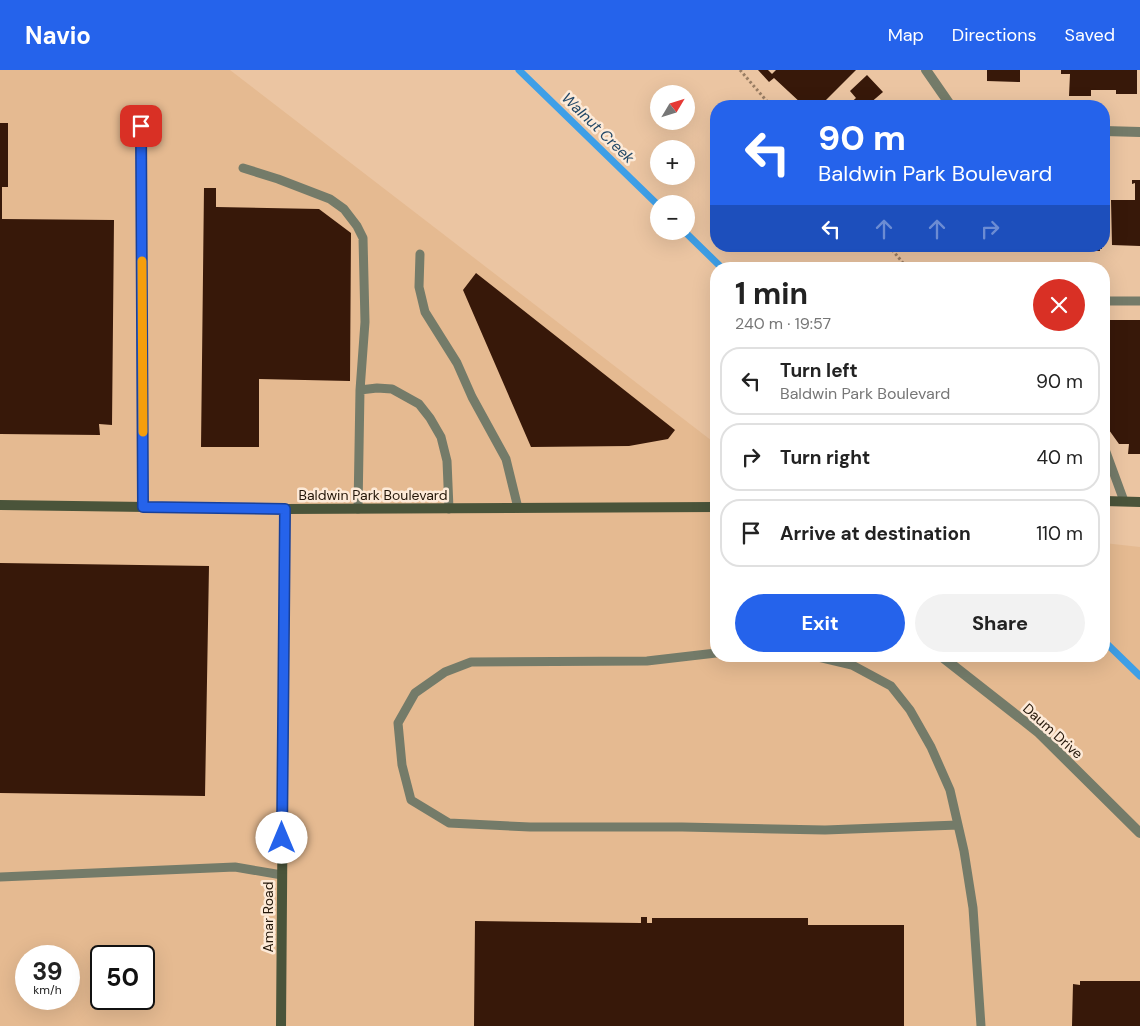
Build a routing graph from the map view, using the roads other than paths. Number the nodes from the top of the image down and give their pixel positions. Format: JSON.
{"nodes":[{"id":1,"x":926,"y":70,"type":"edge"},
{"id":2,"x":947,"y":100,"type":"edge"},
{"id":3,"x":141,"y":126,"type":"dead end"},
{"id":4,"x":1110,"y":131,"type":"edge"},
{"id":5,"x":1140,"y":132,"type":"edge"},
{"id":6,"x":243,"y":168,"type":"dead end"},
{"id":7,"x":420,"y":254,"type":"dead end"},
{"id":8,"x":1110,"y":301,"type":"edge"},
{"id":9,"x":1140,"y":301,"type":"edge"},
{"id":10,"x":360,"y":390,"type":"junction"},
{"id":11,"x":1110,"y":463,"type":"edge"},
{"id":12,"x":1110,"y":501,"type":"edge"},
{"id":13,"x":1124,"y":501,"type":"junction"},
{"id":14,"x":1140,"y":502,"type":"edge"},
{"id":15,"x":0,"y":505,"type":"edge"},
{"id":16,"x":143,"y":507,"type":"junction"},
{"id":17,"x":710,"y":507,"type":"edge"},
{"id":18,"x":449,"y":508,"type":"junction"},
{"id":19,"x":518,"y":508,"type":"junction"},
{"id":20,"x":285,"y":509,"type":"junction"},
{"id":21,"x":358,"y":509,"type":"junction"},
{"id":22,"x":710,"y":654,"type":"edge"},
{"id":23,"x":839,"y":662,"type":"edge"},
{"id":24,"x":949,"y":662,"type":"edge"},
{"id":25,"x":958,"y":825,"type":"junction"},
{"id":26,"x":1140,"y":833,"type":"edge"},
{"id":27,"x":282,"y":875,"type":"junction"},
{"id":28,"x":0,"y":877,"type":"edge"},
{"id":29,"x":281,"y":1026,"type":"edge"},
{"id":30,"x":981,"y":1026,"type":"edge"}],
"edges":[{"from":1,"to":2,"type":"street"},
{"from":3,"to":16,"type":"lane"},
{"from":4,"to":5,"type":"street"},
{"from":6,"to":10,"type":"lane"},
{"from":7,"to":19,"type":"lane"},
{"from":8,"to":9,"type":"lane"},
{"from":10,"to":18,"type":"lane"},
{"from":10,"to":21,"type":"lane"},
{"from":11,"to":13,"type":"lane"},
{"from":12,"to":13,"type":"main road"},
{"from":13,"to":14,"type":"main road"},
{"from":15,"to":16,"type":"main road","name":"Baldwin Park Boulevard"},
{"from":16,"to":20,"type":"main road","name":"Baldwin Park Boulevard"},
{"from":17,"to":19,"type":"main road","name":"Baldwin Park Boulevard"},
{"from":18,"to":19,"type":"main road","name":"Baldwin Park Boulevard"},
{"from":18,"to":21,"type":"main road","name":"Baldwin Park Boulevard"},
{"from":20,"to":21,"type":"main road","name":"Baldwin Park Boulevard"},
{"from":20,"to":27,"type":"main road","name":"Amar Road"},
{"from":22,"to":25,"type":"lane"},
{"from":23,"to":25,"type":"lane"},
{"from":24,"to":26,"type":"street","name":"Daum Drive"},
{"from":25,"to":30,"type":"lane"},
{"from":27,"to":28,"type":"lane"},
{"from":27,"to":29,"type":"main road","name":"Amar Road"}]}
